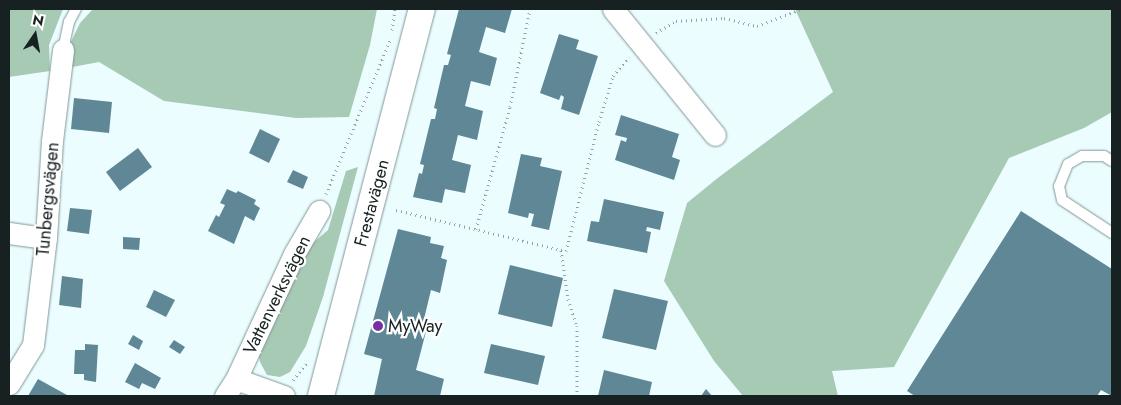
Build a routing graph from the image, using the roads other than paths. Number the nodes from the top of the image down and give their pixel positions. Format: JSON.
{"nodes":[{"id":1,"x":76,"y":9,"type":"edge"},
{"id":2,"x":422,"y":9,"type":"edge"},
{"id":3,"x":613,"y":9,"type":"edge"},
{"id":4,"x":63,"y":50,"type":"joint"},
{"id":5,"x":715,"y":135,"type":"dead end"},
{"id":6,"x":1109,"y":156,"type":"edge"},
{"id":7,"x":319,"y":211,"type":"road end"},
{"id":8,"x":1112,"y":232,"type":"edge"},
{"id":9,"x":9,"y":233,"type":"edge"},
{"id":10,"x":46,"y":238,"type":"junction"},
{"id":11,"x":9,"y":384,"type":"edge"},
{"id":12,"x":230,"y":388,"type":"edge"},
{"id":13,"x":284,"y":396,"type":"edge"},
{"id":14,"x":322,"y":396,"type":"edge"}],
"edges":[{"from":1,"to":4,"type":"lane","name":"Tunbergsvägen"},
{"from":2,"to":14,"type":"street","name":"Frestavägen"},
{"from":3,"to":5,"type":"street"},
{"from":4,"to":10,"type":"street","name":"Tunbergsvägen"},
{"from":6,"to":8,"type":"lane"},
{"from":7,"to":12,"type":"street","name":"Vattenverksvägen"},
{"from":9,"to":10,"type":"street"},
{"from":10,"to":11,"type":"street","name":"Tunbergsvägen"},
{"from":12,"to":13,"type":"street","name":"Vattenverksvägen"}]}
